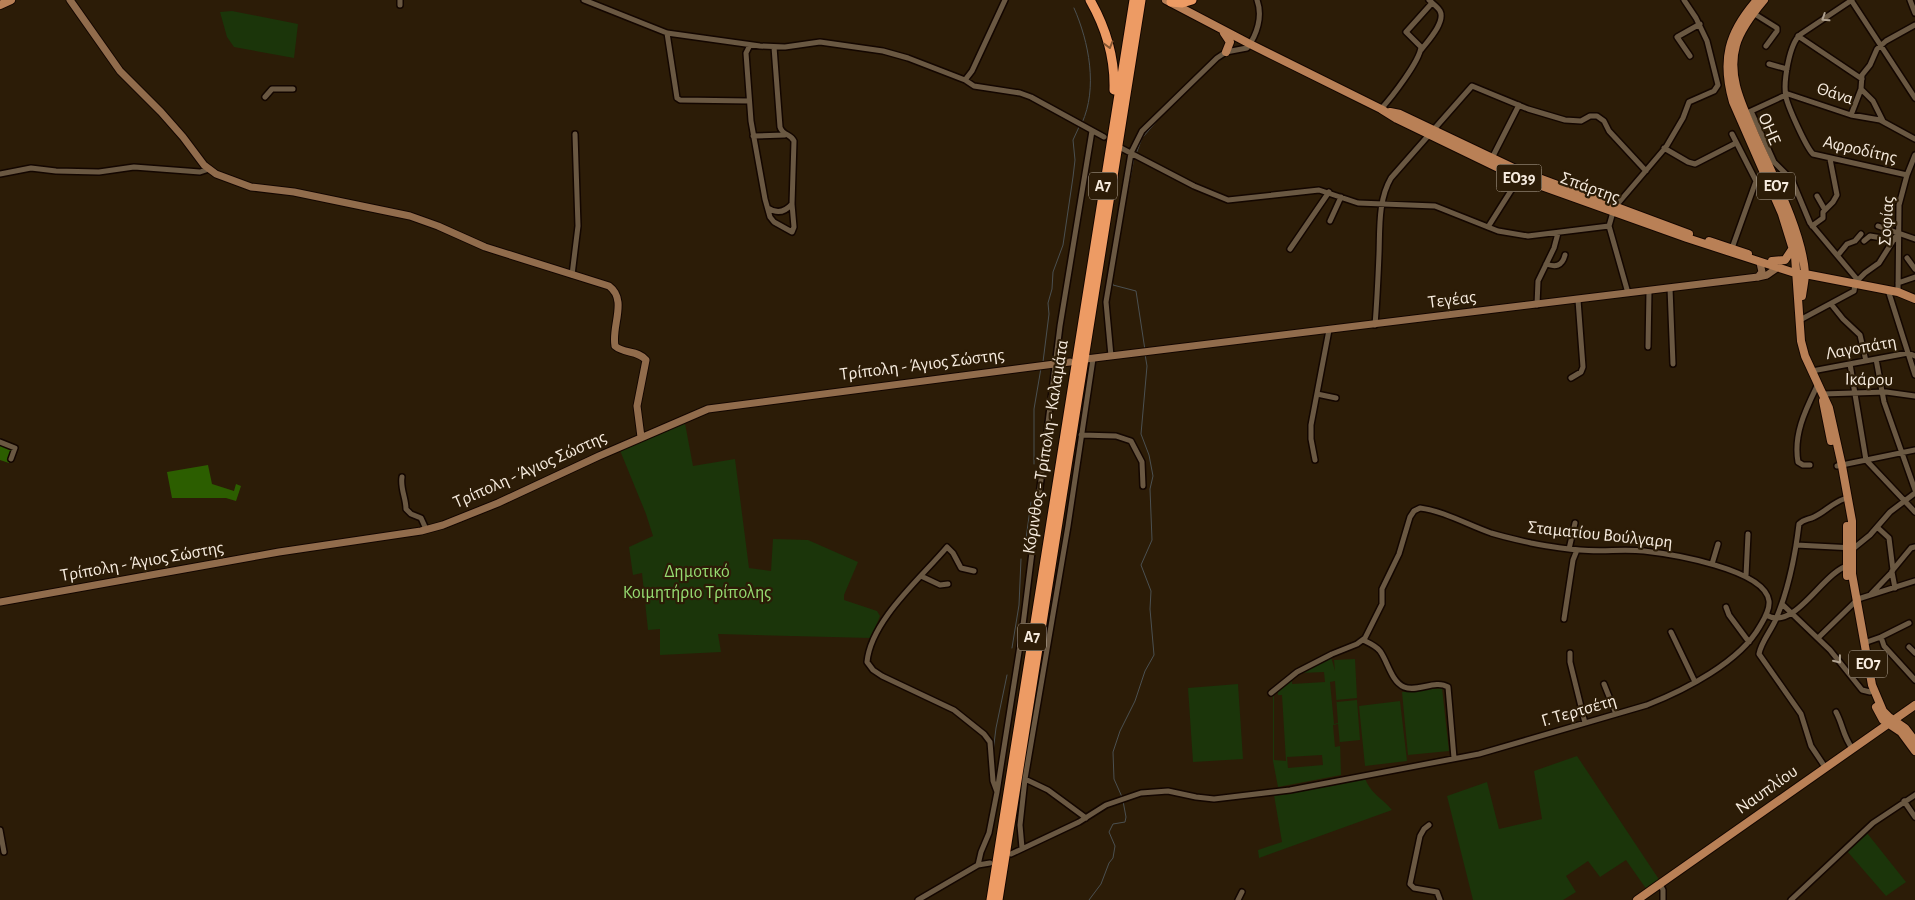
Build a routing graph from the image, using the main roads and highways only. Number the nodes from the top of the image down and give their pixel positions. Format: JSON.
{"nodes":[{"id":1,"x":10,"y":0,"type":"edge"},
{"id":2,"x":70,"y":0,"type":"edge"},
{"id":3,"x":1090,"y":0,"type":"edge"},
{"id":4,"x":1134,"y":0,"type":"edge"},
{"id":5,"x":1141,"y":0,"type":"edge"},
{"id":6,"x":1192,"y":0,"type":"edge"},
{"id":7,"x":1756,"y":0,"type":"edge"},
{"id":8,"x":1764,"y":0,"type":"edge"},
{"id":9,"x":1174,"y":1,"type":"edge"},
{"id":10,"x":0,"y":5,"type":"edge"},
{"id":11,"x":1221,"y":29,"type":"junction"},
{"id":12,"x":1251,"y":42,"type":"junction"},
{"id":13,"x":1226,"y":52,"type":"road end"},
{"id":14,"x":1745,"y":114,"type":"junction"},
{"id":15,"x":1114,"y":118,"type":"junction"},
{"id":16,"x":1431,"y":133,"type":"junction"},
{"id":17,"x":1614,"y":209,"type":"junction"},
{"id":18,"x":1793,"y":248,"type":"junction"},
{"id":19,"x":1731,"y":251,"type":"junction"},
{"id":20,"x":1772,"y":261,"type":"junction"},
{"id":21,"x":1760,"y":263,"type":"junction"},
{"id":22,"x":1777,"y":268,"type":"junction"},
{"id":23,"x":1800,"y":273,"type":"junction"},
{"id":24,"x":1758,"y":277,"type":"junction"},
{"id":25,"x":1915,"y":299,"type":"edge"},
{"id":26,"x":1090,"y":359,"type":"road end"},
{"id":27,"x":1070,"y":362,"type":"dead end"},
{"id":28,"x":641,"y":437,"type":"junction"},
{"id":29,"x":1840,"y":466,"type":"junction"},
{"id":30,"x":1849,"y":549,"type":"junction"},
{"id":31,"x":0,"y":602,"type":"edge"},
{"id":32,"x":1854,"y":603,"type":"junction"},
{"id":33,"x":1875,"y":706,"type":"junction"},
{"id":34,"x":1914,"y":709,"type":"edge"},
{"id":35,"x":1893,"y":723,"type":"junction"},
{"id":36,"x":1909,"y":732,"type":"junction"},
{"id":37,"x":1874,"y":734,"type":"junction"},
{"id":38,"x":1915,"y":741,"type":"edge"},
{"id":39,"x":1915,"y":751,"type":"edge"},
{"id":40,"x":1661,"y":885,"type":"junction"},
{"id":41,"x":991,"y":900,"type":"edge"},
{"id":42,"x":998,"y":900,"type":"edge"},
{"id":43,"x":1637,"y":900,"type":"edge"},
{"id":44,"x":1644,"y":900,"type":"edge"}],
"edges":[{"from":1,"to":10,"type":"main road"},
{"from":2,"to":28,"type":"main road"},
{"from":3,"to":15,"type":"highway","one_way":true},
{"from":4,"to":15,"type":"highway","name":"Κόρινθος - Τρίπολη - Καλαμάτα","number":"Α7"},
{"from":5,"to":42,"type":"highway","name":"Κόρινθος - Τρίπολη - Καλαμάτα","number":"Α7"},
{"from":6,"to":9,"type":"highway"},
{"from":7,"to":14,"type":"main road","name":"ΟΗΕ","number":"ΕΟ7"},
{"from":8,"to":14,"type":"main road","name":"ΟΗΕ","number":"ΕΟ7"},
{"from":9,"to":11,"type":"main road","number":"ΕΟ39"},
{"from":9,"to":12,"type":"main road","number":"ΕΟ39"},
{"from":11,"to":12,"type":"main road","number":"ΕΟ39"},
{"from":11,"to":13,"type":"main road"},
{"from":12,"to":16,"type":"main road","name":"Σπάρτης","number":"ΕΟ39"},
{"from":14,"to":18,"type":"main road","name":"ΟΗΕ","number":"ΕΟ7"},
{"from":14,"to":23,"type":"main road","name":"ΟΗΕ","number":"ΕΟ7"},
{"from":15,"to":41,"type":"highway","name":"Κόρινθος - Τρίπολη - Καλαμάτα","number":"Α7"},
{"from":16,"to":17,"type":"main road","name":"Σπάρτης","number":"ΕΟ39"},
{"from":16,"to":17,"type":"main road","name":"Σπάρτης","number":"ΕΟ39"},
{"from":17,"to":19,"type":"main road","name":"Σπάρτης","number":"ΕΟ39"},
{"from":18,"to":20,"type":"main road"},
{"from":18,"to":23,"type":"main road","name":"ΟΗΕ","number":"ΕΟ7"},
{"from":19,"to":20,"type":"main road","name":"Σπάρτης","number":"ΕΟ39"},
{"from":19,"to":21,"type":"main road","name":"Σπάρτης","number":"ΕΟ39"},
{"from":20,"to":23,"type":"main road","name":"Σπάρτης","number":"ΕΟ39"},
{"from":21,"to":22,"type":"main road","name":"Σπάρτης","number":"ΕΟ39"},
{"from":21,"to":24,"type":"main road"},
{"from":22,"to":23,"type":"main road","name":"Σπάρτης","number":"ΕΟ39"},
{"from":22,"to":24,"type":"main road","name":"Τεγέας"},
{"from":23,"to":25,"type":"main road","number":"ΕΟ39"},
{"from":23,"to":29,"type":"main road","number":"ΕΟ7"},
{"from":24,"to":26,"type":"main road","name":"Τεγέας"},
{"from":27,"to":28,"type":"main road","name":"Τρίπολη - Άγιος Σώστης"},
{"from":28,"to":31,"type":"main road","name":"Τρίπολη - Άγιος Σώστης"},
{"from":29,"to":30,"type":"main road","number":"ΕΟ7"},
{"from":29,"to":30,"type":"main road","number":"ΕΟ7"},
{"from":30,"to":32,"type":"main road","number":"ΕΟ7"},
{"from":32,"to":33,"type":"main road","number":"ΕΟ7"},
{"from":32,"to":35,"type":"main road","number":"ΕΟ7"},
{"from":33,"to":35,"type":"main road","number":"ΕΟ7"},
{"from":33,"to":37,"type":"main road","number":"ΕΟ7"},
{"from":34,"to":35,"type":"main road","name":"Ναυπλίου"},
{"from":34,"to":36,"type":"main road"},
{"from":35,"to":36,"type":"main road"},
{"from":35,"to":37,"type":"main road","name":"Ναυπλίου"},
{"from":35,"to":39,"type":"main road"},
{"from":35,"to":40,"type":"main road","name":"Ναυπλίου"},
{"from":36,"to":38,"type":"main road"},
{"from":37,"to":40,"type":"main road","name":"Ναυπλίου"},
{"from":40,"to":43,"type":"main road","name":"Ναυπλίου"},
{"from":40,"to":44,"type":"main road","name":"Ναυπλίου"}]}
